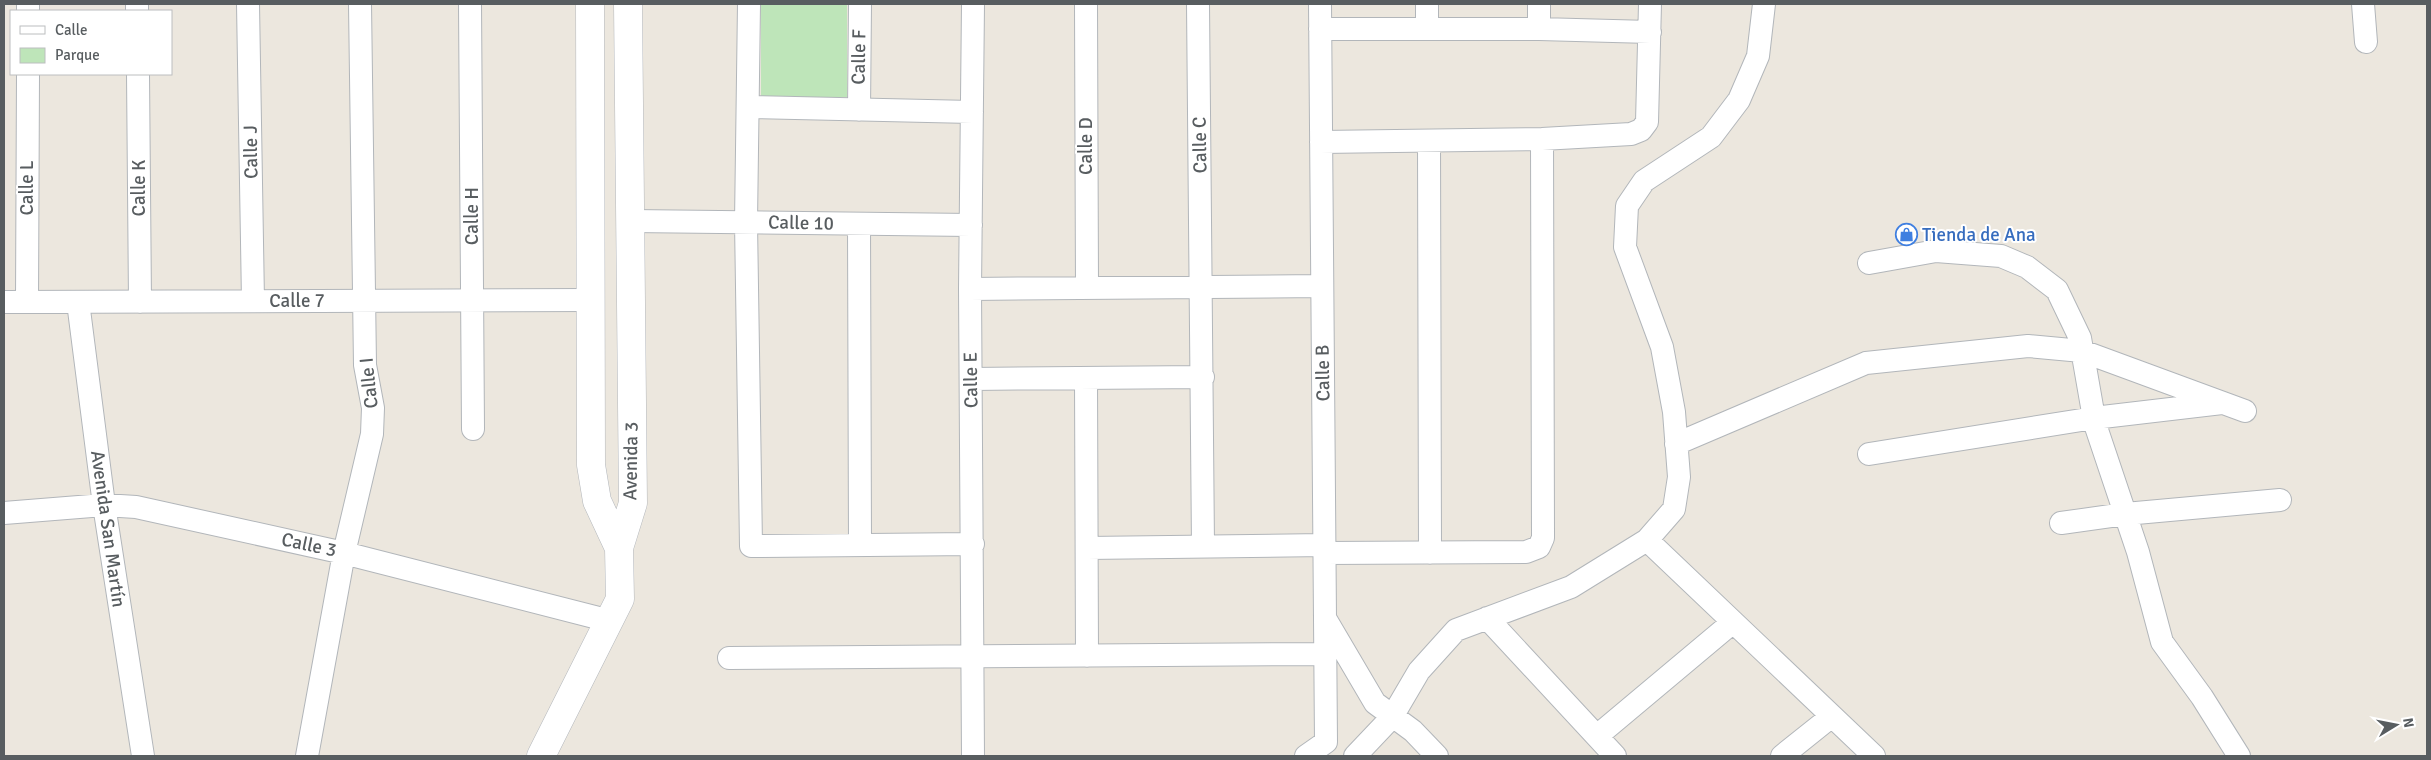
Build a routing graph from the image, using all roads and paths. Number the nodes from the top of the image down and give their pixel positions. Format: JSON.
{"nodes":[{"id":1,"x":248,"y":4,"type":"edge"},
{"id":2,"x":360,"y":4,"type":"edge"},
{"id":3,"x":470,"y":4,"type":"edge"},
{"id":4,"x":590,"y":4,"type":"edge"},
{"id":5,"x":628,"y":4,"type":"edge"},
{"id":6,"x":749,"y":4,"type":"edge"},
{"id":7,"x":860,"y":4,"type":"edge"},
{"id":8,"x":974,"y":4,"type":"edge"},
{"id":9,"x":1086,"y":4,"type":"edge"},
{"id":10,"x":1198,"y":4,"type":"edge"},
{"id":11,"x":1320,"y":4,"type":"edge"},
{"id":12,"x":1427,"y":4,"type":"edge"},
{"id":13,"x":1539,"y":4,"type":"edge"},
{"id":14,"x":1650,"y":4,"type":"edge"},
{"id":15,"x":1764,"y":4,"type":"edge"},
{"id":16,"x":2363,"y":4,"type":"edge"},
{"id":17,"x":1427,"y":28,"type":"junction"},
{"id":18,"x":1320,"y":29,"type":"junction"},
{"id":19,"x":1540,"y":29,"type":"junction"},
{"id":20,"x":1650,"y":32,"type":"junction"},
{"id":21,"x":2366,"y":42,"type":"dead end"},
{"id":22,"x":28,"y":75,"type":"edge"},
{"id":23,"x":138,"y":75,"type":"edge"},
{"id":24,"x":748,"y":108,"type":"junction"},
{"id":25,"x":859,"y":110,"type":"junction"},
{"id":26,"x":972,"y":112,"type":"junction"},
{"id":27,"x":1542,"y":140,"type":"junction"},
{"id":28,"x":1428,"y":141,"type":"junction"},
{"id":29,"x":1321,"y":142,"type":"junction"},
{"id":30,"x":631,"y":221,"type":"junction"},
{"id":31,"x":746,"y":222,"type":"junction"},
{"id":32,"x":859,"y":224,"type":"junction"},
{"id":33,"x":971,"y":225,"type":"junction"},
{"id":34,"x":1869,"y":263,"type":"dead end"},
{"id":35,"x":1322,"y":286,"type":"junction"},
{"id":36,"x":1202,"y":287,"type":"junction"},
{"id":37,"x":1087,"y":288,"type":"junction"},
{"id":38,"x":970,"y":289,"type":"junction"},
{"id":39,"x":472,"y":300,"type":"junction"},
{"id":40,"x":591,"y":300,"type":"junction"},
{"id":41,"x":253,"y":301,"type":"junction"},
{"id":42,"x":364,"y":301,"type":"junction"},
{"id":43,"x":4,"y":302,"type":"edge"},
{"id":44,"x":27,"y":302,"type":"junction"},
{"id":45,"x":78,"y":302,"type":"junction"},
{"id":46,"x":140,"y":302,"type":"junction"},
{"id":47,"x":2082,"y":351,"type":"junction"},
{"id":48,"x":1203,"y":377,"type":"junction"},
{"id":49,"x":1086,"y":378,"type":"junction"},
{"id":50,"x":972,"y":379,"type":"junction"},
{"id":51,"x":2094,"y":418,"type":"junction"},
{"id":52,"x":473,"y":429,"type":"dead end"},
{"id":53,"x":1676,"y":444,"type":"junction"},
{"id":54,"x":1870,"y":454,"type":"dead end"},
{"id":55,"x":2280,"y":500,"type":"dead end"},
{"id":56,"x":104,"y":505,"type":"junction"},
{"id":57,"x":4,"y":513,"type":"edge"},
{"id":58,"x":2125,"y":514,"type":"junction"},
{"id":59,"x":2062,"y":523,"type":"dead end"},
{"id":60,"x":1647,"y":540,"type":"junction"},
{"id":61,"x":973,"y":544,"type":"junction"},
{"id":62,"x":860,"y":545,"type":"junction"},
{"id":63,"x":1203,"y":546,"type":"junction"},
{"id":64,"x":619,"y":548,"type":"junction"},
{"id":65,"x":1087,"y":548,"type":"junction"},
{"id":66,"x":1324,"y":549,"type":"junction"},
{"id":67,"x":344,"y":553,"type":"junction"},
{"id":68,"x":1430,"y":553,"type":"junction"},
{"id":69,"x":1325,"y":617,"type":"junction"},
{"id":70,"x":1487,"y":618,"type":"junction"},
{"id":71,"x":610,"y":621,"type":"junction"},
{"id":72,"x":1733,"y":622,"type":"junction"},
{"id":73,"x":1325,"y":654,"type":"junction"},
{"id":74,"x":973,"y":656,"type":"junction"},
{"id":75,"x":1087,"y":656,"type":"junction"},
{"id":76,"x":728,"y":658,"type":"dead end"},
{"id":77,"x":1832,"y":716,"type":"junction"},
{"id":78,"x":1392,"y":717,"type":"junction"},
{"id":79,"x":1596,"y":736,"type":"junction"},
{"id":80,"x":143,"y":756,"type":"edge"},
{"id":81,"x":307,"y":756,"type":"edge"},
{"id":82,"x":541,"y":756,"type":"edge"},
{"id":83,"x":973,"y":756,"type":"edge"},
{"id":84,"x":1306,"y":756,"type":"edge"},
{"id":85,"x":1355,"y":756,"type":"edge"},
{"id":86,"x":1437,"y":756,"type":"edge"},
{"id":87,"x":1615,"y":756,"type":"edge"},
{"id":88,"x":1782,"y":756,"type":"edge"},
{"id":89,"x":1874,"y":756,"type":"edge"},
{"id":90,"x":2239,"y":756,"type":"edge"}],
"edges":[{"from":1,"to":41,"type":"street","name":"Calle J"},
{"from":2,"to":42,"type":"street","name":"Calle I"},
{"from":3,"to":39,"type":"street","name":"Calle H"},
{"from":4,"to":40,"type":"street","name":"Avenida 3"},
{"from":5,"to":30,"type":"street","name":"Avenida 3"},
{"from":6,"to":24,"type":"street"},
{"from":7,"to":25,"type":"street","name":"Calle F"},
{"from":8,"to":26,"type":"street","name":"Calle E"},
{"from":9,"to":37,"type":"street","name":"Calle D"},
{"from":10,"to":36,"type":"street","name":"Calle C"},
{"from":11,"to":18,"type":"street","name":"Calle B"},
{"from":12,"to":17,"type":"street"},
{"from":13,"to":19,"type":"street"},
{"from":14,"to":20,"type":"street"},
{"from":15,"to":53,"type":"street"},
{"from":16,"to":21,"type":"street"},
{"from":17,"to":18,"type":"street"},
{"from":17,"to":19,"type":"street"},
{"from":18,"to":29,"type":"street","name":"Calle B"},
{"from":19,"to":20,"type":"street"},
{"from":20,"to":27,"type":"street"},
{"from":22,"to":44,"type":"street","name":"Calle L"},
{"from":23,"to":46,"type":"street","name":"Calle K"},
{"from":24,"to":25,"type":"street"},
{"from":24,"to":31,"type":"street"},
{"from":25,"to":26,"type":"street"},
{"from":26,"to":33,"type":"street","name":"Calle E"},
{"from":27,"to":28,"type":"street"},
{"from":27,"to":68,"type":"street"},
{"from":28,"to":29,"type":"street"},
{"from":28,"to":68,"type":"street"},
{"from":29,"to":35,"type":"street","name":"Calle B"},
{"from":30,"to":31,"type":"street","name":"Calle 10"},
{"from":30,"to":64,"type":"street","name":"Avenida 3"},
{"from":31,"to":32,"type":"street","name":"Calle 10"},
{"from":31,"to":62,"type":"street"},
{"from":32,"to":33,"type":"street","name":"Calle 10"},
{"from":32,"to":62,"type":"street"},
{"from":33,"to":38,"type":"street","name":"Calle E"},
{"from":34,"to":47,"type":"street"},
{"from":35,"to":36,"type":"street"},
{"from":35,"to":66,"type":"street","name":"Calle B"},
{"from":36,"to":37,"type":"street"},
{"from":36,"to":48,"type":"street","name":"Calle C"},
{"from":37,"to":38,"type":"street"},
{"from":38,"to":50,"type":"street","name":"Calle E"},
{"from":39,"to":40,"type":"street","name":"Calle 7"},
{"from":39,"to":42,"type":"street","name":"Calle 7"},
{"from":39,"to":52,"type":"street","name":"Calle H"},
{"from":40,"to":64,"type":"street","name":"Avenida 3"},
{"from":41,"to":42,"type":"street","name":"Calle 7"},
{"from":41,"to":46,"type":"street","name":"Calle 7"},
{"from":42,"to":67,"type":"street","name":"Calle I"},
{"from":43,"to":44,"type":"street","name":"Calle 7"},
{"from":44,"to":45,"type":"street","name":"Calle 7"},
{"from":45,"to":46,"type":"street","name":"Calle 7"},
{"from":45,"to":56,"type":"street","name":"Avenida San Martín"},
{"from":47,"to":51,"type":"street"},
{"from":47,"to":51,"type":"street"},
{"from":47,"to":53,"type":"street"},
{"from":48,"to":49,"type":"street"},
{"from":48,"to":63,"type":"street","name":"Calle C"},
{"from":49,"to":50,"type":"street"},
{"from":49,"to":65,"type":"street"},
{"from":50,"to":61,"type":"street","name":"Calle E"},
{"from":51,"to":54,"type":"street"},
{"from":51,"to":58,"type":"street"},
{"from":53,"to":60,"type":"street"},
{"from":55,"to":58,"type":"street"},
{"from":56,"to":57,"type":"street","name":"Calle 3"},
{"from":56,"to":67,"type":"street","name":"Calle 3"},
{"from":56,"to":80,"type":"street","name":"Avenida San Martín"},
{"from":58,"to":59,"type":"street"},
{"from":58,"to":90,"type":"street"},
{"from":60,"to":70,"type":"street"},
{"from":60,"to":72,"type":"street"},
{"from":61,"to":62,"type":"street"},
{"from":61,"to":74,"type":"street","name":"Calle E"},
{"from":63,"to":65,"type":"street"},
{"from":63,"to":66,"type":"street"},
{"from":64,"to":71,"type":"street"},
{"from":65,"to":75,"type":"street"},
{"from":66,"to":68,"type":"street"},
{"from":66,"to":69,"type":"street","name":"Calle B"},
{"from":67,"to":71,"type":"street","name":"Calle 3"},
{"from":67,"to":81,"type":"street","name":"Calle I"},
{"from":69,"to":73,"type":"street","name":"Calle B"},
{"from":69,"to":78,"type":"street"},
{"from":70,"to":78,"type":"street"},
{"from":70,"to":79,"type":"street"},
{"from":71,"to":82,"type":"street"},
{"from":72,"to":77,"type":"street"},
{"from":72,"to":79,"type":"street"},
{"from":73,"to":75,"type":"street"},
{"from":73,"to":84,"type":"street","name":"Calle B"},
{"from":74,"to":75,"type":"street"},
{"from":74,"to":76,"type":"street"},
{"from":74,"to":83,"type":"street","name":"Calle E"},
{"from":77,"to":88,"type":"street"},
{"from":77,"to":89,"type":"street"},
{"from":78,"to":85,"type":"street"},
{"from":78,"to":86,"type":"street"},
{"from":79,"to":87,"type":"street"}]}
